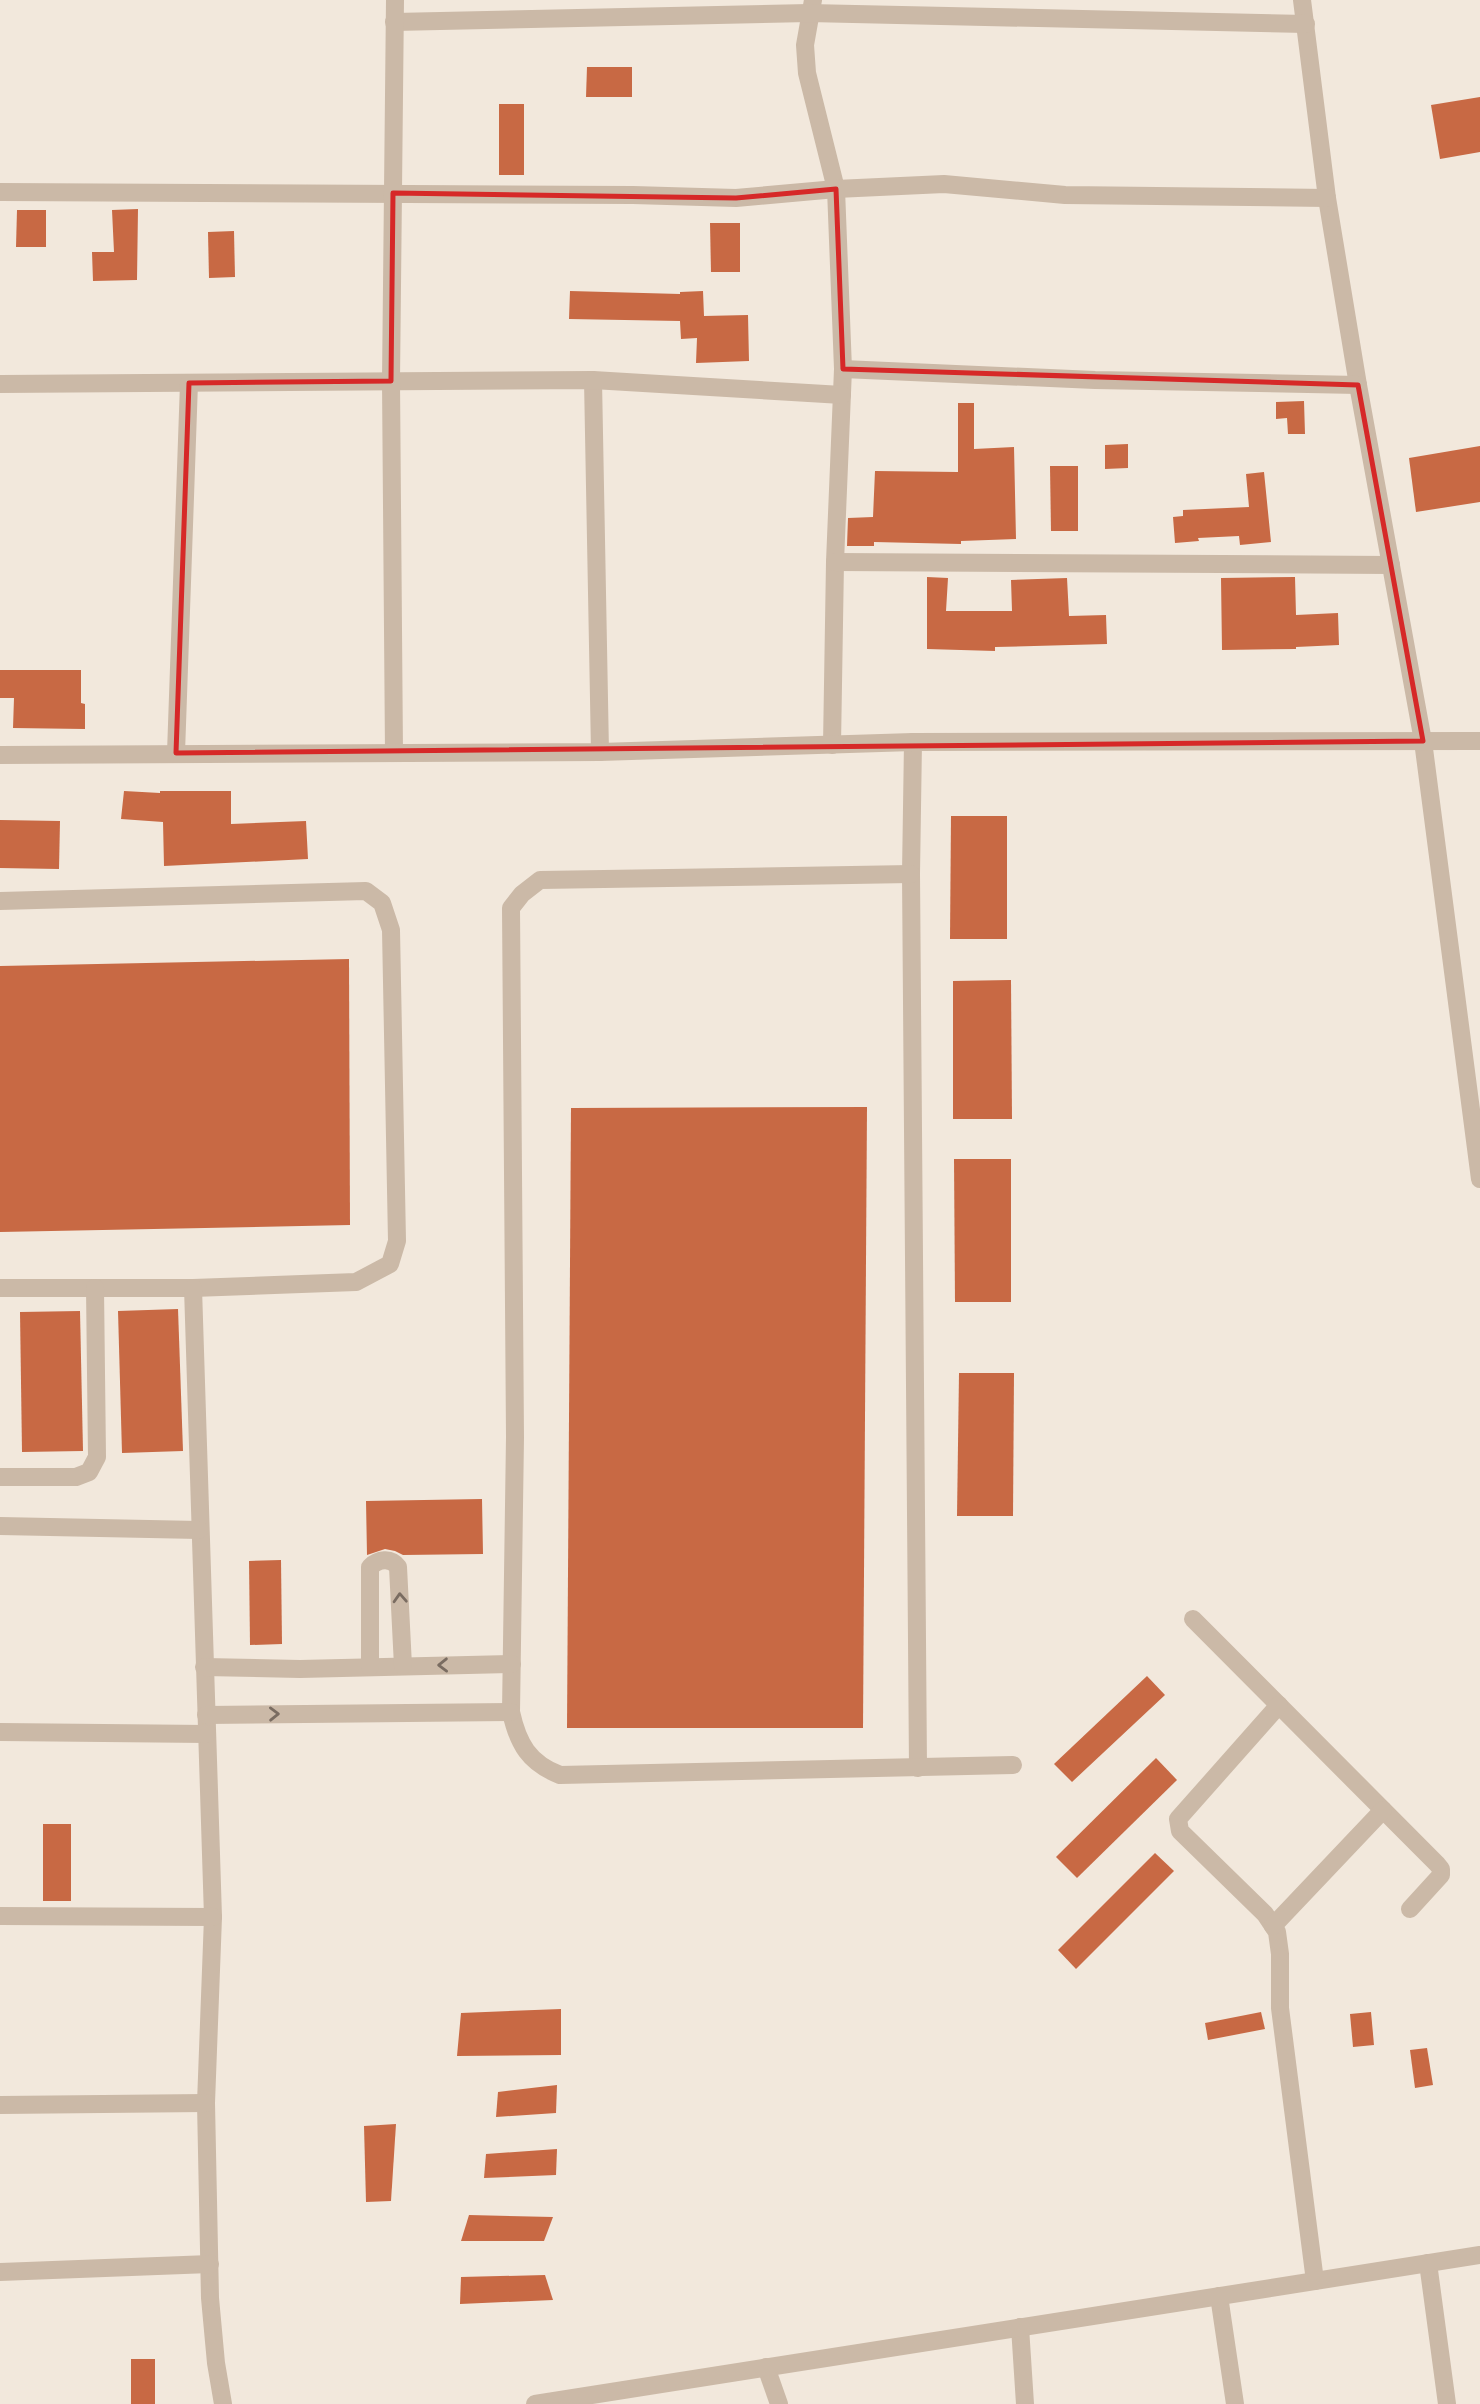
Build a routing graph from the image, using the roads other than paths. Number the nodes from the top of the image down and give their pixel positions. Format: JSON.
{"nodes":[{"id":1,"x":395,"y":0,"type":"edge"},
{"id":2,"x":1302,"y":0,"type":"edge"},
{"id":3,"x":811,"y":7,"type":"edge"},
{"id":4,"x":394,"y":22,"type":"junction"},
{"id":5,"x":1306,"y":24,"type":"junction"},
{"id":6,"x":836,"y":188,"type":"junction"},
{"id":7,"x":0,"y":192,"type":"edge"},
{"id":8,"x":393,"y":193,"type":"junction"},
{"id":9,"x":1327,"y":198,"type":"junction"},
{"id":10,"x":843,"y":369,"type":"junction"},
{"id":11,"x":593,"y":380,"type":"junction"},
{"id":12,"x":391,"y":381,"type":"junction"},
{"id":13,"x":189,"y":383,"type":"junction"},
{"id":14,"x":0,"y":384,"type":"edge"},
{"id":15,"x":1358,"y":385,"type":"junction"},
{"id":16,"x":842,"y":395,"type":"junction"},
{"id":17,"x":835,"y":562,"type":"junction"},
{"id":18,"x":1391,"y":565,"type":"junction"},
{"id":19,"x":1480,"y":740,"type":"edge"},
{"id":20,"x":1423,"y":741,"type":"junction"},
{"id":21,"x":913,"y":743,"type":"junction"},
{"id":22,"x":832,"y":746,"type":"junction"},
{"id":23,"x":600,"y":752,"type":"junction"},
{"id":24,"x":176,"y":753,"type":"junction"},
{"id":25,"x":394,"y":753,"type":"junction"},
{"id":26,"x":0,"y":755,"type":"edge"},
{"id":27,"x":911,"y":874,"type":"junction"},
{"id":28,"x":0,"y":901,"type":"edge"},
{"id":29,"x":1480,"y":1180,"type":"edge"},
{"id":30,"x":0,"y":1288,"type":"edge"},
{"id":31,"x":95,"y":1288,"type":"junction"},
{"id":32,"x":193,"y":1288,"type":"junction"},
{"id":33,"x":0,"y":1476,"type":"edge"},
{"id":34,"x":0,"y":1526,"type":"edge"},
{"id":35,"x":199,"y":1530,"type":"junction"},
{"id":36,"x":1193,"y":1619,"type":"dead end"},
{"id":37,"x":512,"y":1664,"type":"junction"},
{"id":38,"x":403,"y":1666,"type":"junction"},
{"id":39,"x":204,"y":1667,"type":"junction"},
{"id":40,"x":370,"y":1667,"type":"junction"},
{"id":41,"x":1279,"y":1705,"type":"junction"},
{"id":42,"x":511,"y":1712,"type":"junction"},
{"id":43,"x":206,"y":1715,"type":"junction"},
{"id":44,"x":0,"y":1732,"type":"edge"},
{"id":45,"x":207,"y":1734,"type":"junction"},
{"id":46,"x":1013,"y":1765,"type":"dead end"},
{"id":47,"x":918,"y":1768,"type":"junction"},
{"id":48,"x":1383,"y":1811,"type":"junction"},
{"id":49,"x":1410,"y":1909,"type":"dead end"},
{"id":50,"x":0,"y":1916,"type":"edge"},
{"id":51,"x":213,"y":1917,"type":"junction"},
{"id":52,"x":1272,"y":1926,"type":"junction"},
{"id":53,"x":206,"y":2103,"type":"junction"},
{"id":54,"x":0,"y":2105,"type":"edge"},
{"id":55,"x":1480,"y":2255,"type":"edge"},
{"id":56,"x":1429,"y":2263,"type":"junction"},
{"id":57,"x":210,"y":2264,"type":"junction"},
{"id":58,"x":0,"y":2272,"type":"edge"},
{"id":59,"x":1315,"y":2281,"type":"junction"},
{"id":60,"x":1219,"y":2296,"type":"junction"},
{"id":61,"x":1020,"y":2327,"type":"junction"},
{"id":62,"x":766,"y":2367,"type":"junction"},
{"id":63,"x":556,"y":2402,"type":"edge"},
{"id":64,"x":223,"y":2404,"type":"edge"},
{"id":65,"x":535,"y":2404,"type":"edge"},
{"id":66,"x":779,"y":2404,"type":"edge"},
{"id":67,"x":1026,"y":2404,"type":"edge"},
{"id":68,"x":1235,"y":2404,"type":"edge"},
{"id":69,"x":1447,"y":2404,"type":"edge"}],
"edges":[{"from":1,"to":4,"type":"street"},
{"from":2,"to":5,"type":"street"},
{"from":3,"to":4,"type":"street"},
{"from":3,"to":5,"type":"street"},
{"from":3,"to":6,"type":"street"},
{"from":4,"to":8,"type":"street"},
{"from":5,"to":9,"type":"street"},
{"from":6,"to":8,"type":"street"},
{"from":6,"to":9,"type":"street"},
{"from":6,"to":10,"type":"street"},
{"from":7,"to":8,"type":"street"},
{"from":8,"to":12,"type":"street"},
{"from":9,"to":15,"type":"street"},
{"from":10,"to":15,"type":"street"},
{"from":10,"to":16,"type":"street"},
{"from":11,"to":12,"type":"street"},
{"from":11,"to":16,"type":"street"},
{"from":11,"to":23,"type":"street"},
{"from":12,"to":13,"type":"street"},
{"from":12,"to":25,"type":"street"},
{"from":13,"to":14,"type":"street"},
{"from":13,"to":24,"type":"street"},
{"from":15,"to":18,"type":"street"},
{"from":16,"to":17,"type":"street"},
{"from":17,"to":18,"type":"street"},
{"from":17,"to":22,"type":"street"},
{"from":18,"to":20,"type":"street"},
{"from":19,"to":20,"type":"street"},
{"from":20,"to":21,"type":"street"},
{"from":20,"to":29,"type":"street"},
{"from":21,"to":22,"type":"street"},
{"from":21,"to":27,"type":"street"},
{"from":22,"to":23,"type":"street"},
{"from":23,"to":25,"type":"street"},
{"from":24,"to":25,"type":"street"},
{"from":24,"to":26,"type":"street"},
{"from":27,"to":37,"type":"street"},
{"from":27,"to":47,"type":"street"},
{"from":28,"to":32,"type":"street"},
{"from":30,"to":31,"type":"street"},
{"from":31,"to":32,"type":"street"},
{"from":31,"to":33,"type":"street"},
{"from":32,"to":35,"type":"street"},
{"from":34,"to":35,"type":"street"},
{"from":35,"to":39,"type":"street"},
{"from":36,"to":41,"type":"street"},
{"from":37,"to":38,"type":"street","one_way":true},
{"from":37,"to":42,"type":"street"},
{"from":38,"to":40,"type":"street"},
{"from":38,"to":40,"type":"street","one_way":true},
{"from":39,"to":40,"type":"street"},
{"from":39,"to":43,"type":"street"},
{"from":41,"to":48,"type":"street"},
{"from":41,"to":52,"type":"street"},
{"from":43,"to":42,"type":"street","one_way":true},
{"from":42,"to":47,"type":"street"},
{"from":43,"to":45,"type":"street"},
{"from":44,"to":45,"type":"street"},
{"from":45,"to":51,"type":"street"},
{"from":46,"to":47,"type":"street"},
{"from":48,"to":49,"type":"street"},
{"from":48,"to":52,"type":"street"},
{"from":50,"to":51,"type":"street"},
{"from":51,"to":53,"type":"street"},
{"from":52,"to":59,"type":"street"},
{"from":53,"to":54,"type":"street"},
{"from":53,"to":57,"type":"street"},
{"from":55,"to":56,"type":"street"},
{"from":56,"to":59,"type":"street"},
{"from":56,"to":69,"type":"street"},
{"from":57,"to":58,"type":"street"},
{"from":57,"to":64,"type":"street"},
{"from":59,"to":60,"type":"street"},
{"from":60,"to":61,"type":"street"},
{"from":60,"to":68,"type":"street"},
{"from":61,"to":62,"type":"street"},
{"from":61,"to":67,"type":"street"},
{"from":62,"to":63,"type":"street"},
{"from":62,"to":66,"type":"street"},
{"from":63,"to":65,"type":"street"}]}
